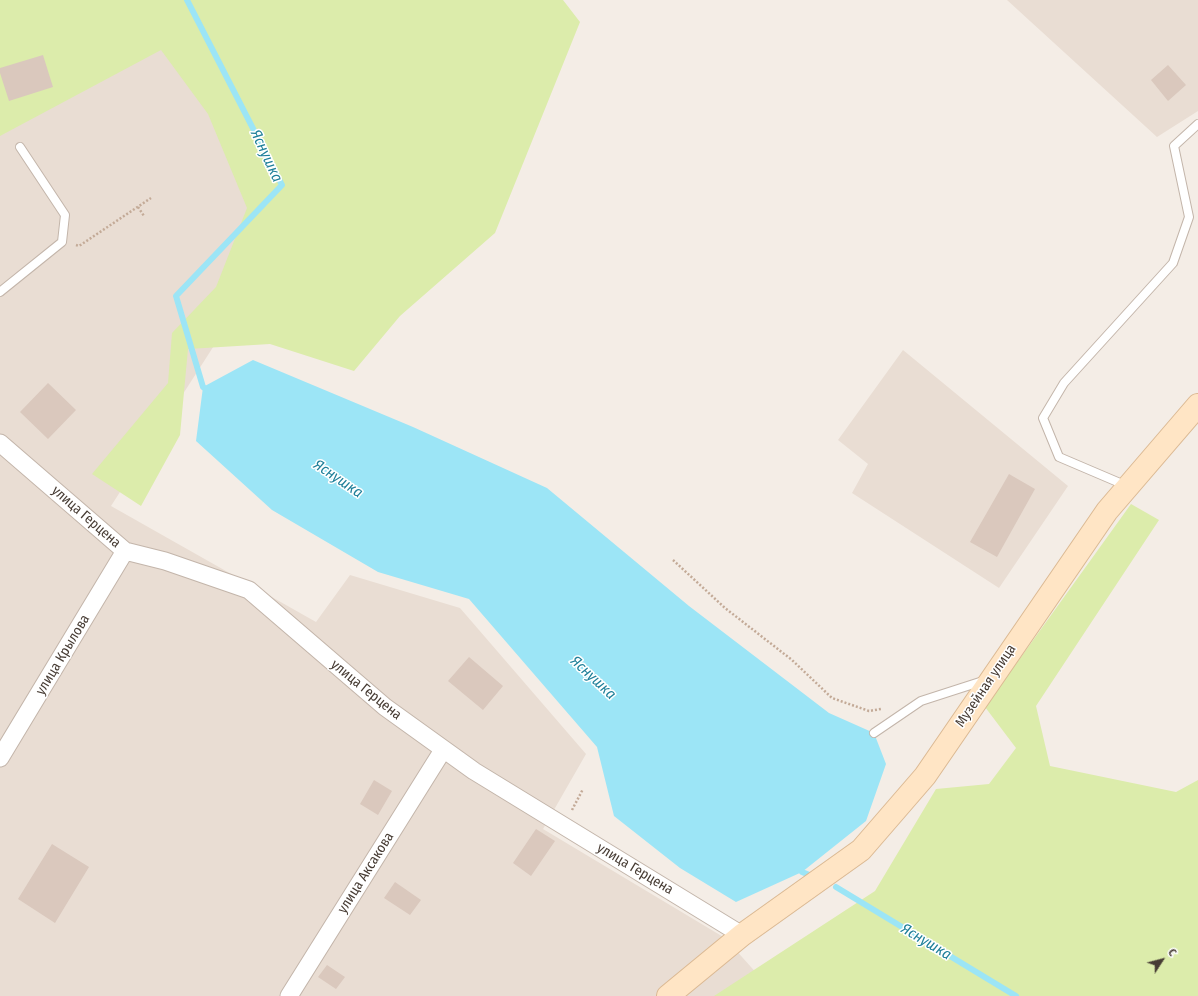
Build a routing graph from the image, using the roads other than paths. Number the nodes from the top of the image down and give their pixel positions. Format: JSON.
{"nodes":[{"id":1,"x":1198,"y":124,"type":"edge"},
{"id":2,"x":20,"y":147,"type":"dead end"},
{"id":3,"x":0,"y":292,"type":"edge"},
{"id":4,"x":1198,"y":405,"type":"edge"},
{"id":5,"x":0,"y":442,"type":"edge"},
{"id":6,"x":1128,"y":486,"type":"junction"},
{"id":7,"x":125,"y":551,"type":"junction"},
{"id":8,"x":992,"y":678,"type":"junction"},
{"id":9,"x":874,"y":733,"type":"dead end"},
{"id":10,"x":443,"y":750,"type":"junction"},
{"id":11,"x":0,"y":758,"type":"edge"},
{"id":12,"x":742,"y":935,"type":"junction"},
{"id":13,"x":289,"y":996,"type":"edge"},
{"id":14,"x":668,"y":996,"type":"edge"}],
"edges":[{"from":1,"to":6,"type":"lane"},
{"from":2,"to":3,"type":"lane"},
{"from":4,"to":6,"type":"street","name":"Музейная улица"},
{"from":5,"to":7,"type":"street","name":"улица Герцена"},
{"from":6,"to":8,"type":"street","name":"Музейная улица"},
{"from":7,"to":10,"type":"street","name":"улица Герцена"},
{"from":7,"to":11,"type":"street","name":"улица Крылова"},
{"from":8,"to":9,"type":"lane"},
{"from":8,"to":12,"type":"street","name":"Музейная улица"},
{"from":10,"to":12,"type":"street","name":"улица Герцена"},
{"from":10,"to":13,"type":"street","name":"улица Аксакова"},
{"from":12,"to":14,"type":"street","name":"Музейная улица"}]}
